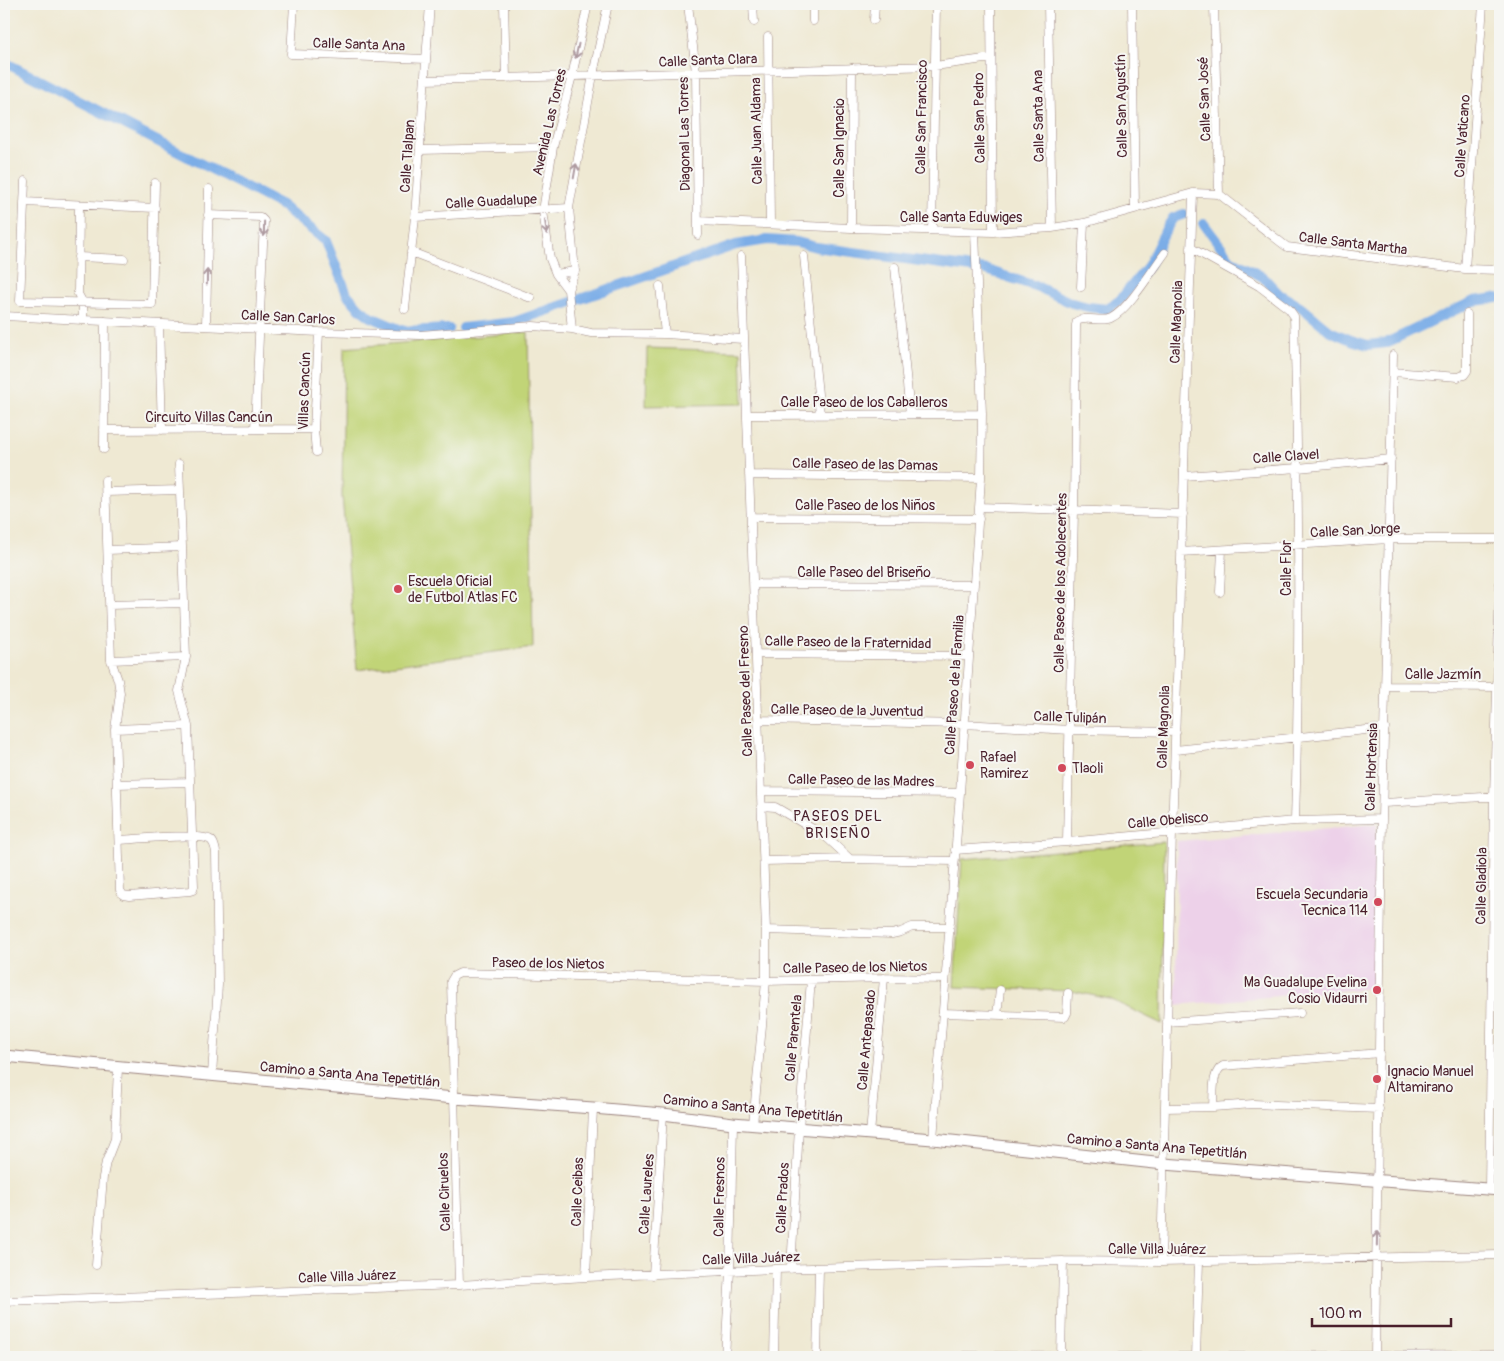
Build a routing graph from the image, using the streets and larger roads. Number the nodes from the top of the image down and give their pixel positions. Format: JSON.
{"nodes":[{"id":1,"x":294,"y":4,"type":"edge"},
{"id":2,"x":430,"y":4,"type":"edge"},
{"id":3,"x":504,"y":4,"type":"edge"},
{"id":4,"x":588,"y":4,"type":"edge"},
{"id":5,"x":608,"y":4,"type":"edge"},
{"id":6,"x":688,"y":4,"type":"edge"},
{"id":7,"x":753,"y":4,"type":"edge"},
{"id":8,"x":813,"y":4,"type":"edge"},
{"id":9,"x":874,"y":4,"type":"edge"},
{"id":10,"x":936,"y":4,"type":"edge"},
{"id":11,"x":991,"y":4,"type":"edge"},
{"id":12,"x":1048,"y":4,"type":"edge"},
{"id":13,"x":1132,"y":4,"type":"edge"},
{"id":14,"x":1214,"y":4,"type":"edge"},
{"id":15,"x":1483,"y":4,"type":"edge"},
{"id":16,"x":874,"y":20,"type":"dead end"},
{"id":17,"x":813,"y":21,"type":"dead end"},
{"id":18,"x":754,"y":22,"type":"dead end"},
{"id":19,"x":768,"y":38,"type":"dead end"},
{"id":20,"x":991,"y":58,"type":"junction"},
{"id":21,"x":426,"y":59,"type":"junction"},
{"id":22,"x":935,"y":66,"type":"junction"},
{"id":23,"x":852,"y":68,"type":"junction"},
{"id":24,"x":768,"y":70,"type":"junction"},
{"id":25,"x":696,"y":72,"type":"junction"},
{"id":26,"x":593,"y":75,"type":"junction"},
{"id":27,"x":572,"y":76,"type":"junction"},
{"id":28,"x":506,"y":78,"type":"junction"},
{"id":29,"x":425,"y":80,"type":"junction"},
{"id":30,"x":553,"y":147,"type":"junction"},
{"id":31,"x":420,"y":150,"type":"junction"},
{"id":32,"x":25,"y":181,"type":"dead end"},
{"id":33,"x":155,"y":183,"type":"dead end"},
{"id":34,"x":209,"y":189,"type":"dead end"},
{"id":35,"x":1193,"y":193,"type":"junction"},
{"id":36,"x":1220,"y":194,"type":"junction"},
{"id":37,"x":24,"y":202,"type":"junction"},
{"id":38,"x":79,"y":205,"type":"junction"},
{"id":39,"x":155,"y":208,"type":"junction"},
{"id":40,"x":569,"y":208,"type":"junction"},
{"id":41,"x":1136,"y":208,"type":"junction"},
{"id":42,"x":543,"y":211,"type":"junction"},
{"id":43,"x":208,"y":215,"type":"junction"},
{"id":44,"x":415,"y":217,"type":"junction"},
{"id":45,"x":698,"y":221,"type":"junction"},
{"id":46,"x":1084,"y":223,"type":"junction"},
{"id":47,"x":770,"y":224,"type":"junction"},
{"id":48,"x":851,"y":228,"type":"junction"},
{"id":49,"x":1052,"y":228,"type":"junction"},
{"id":50,"x":932,"y":230,"type":"junction"},
{"id":51,"x":975,"y":232,"type":"junction"},
{"id":52,"x":993,"y":232,"type":"junction"},
{"id":53,"x":698,"y":235,"type":"dead end"},
{"id":54,"x":1191,"y":248,"type":"junction"},
{"id":55,"x":411,"y":252,"type":"junction"},
{"id":56,"x":1165,"y":253,"type":"dead end"},
{"id":57,"x":741,"y":256,"type":"dead end"},
{"id":58,"x":804,"y":256,"type":"dead end"},
{"id":59,"x":78,"y":257,"type":"junction"},
{"id":60,"x":124,"y":259,"type":"dead end"},
{"id":61,"x":895,"y":267,"type":"dead end"},
{"id":62,"x":1465,"y":270,"type":"junction"},
{"id":63,"x":1500,"y":270,"type":"edge"},
{"id":64,"x":575,"y":271,"type":"junction"},
{"id":65,"x":556,"y":274,"type":"junction"},
{"id":66,"x":660,"y":286,"type":"dead end"},
{"id":67,"x":1081,"y":287,"type":"dead end"},
{"id":68,"x":568,"y":290,"type":"junction"},
{"id":69,"x":78,"y":294,"type":"junction"},
{"id":70,"x":531,"y":298,"type":"dead end"},
{"id":71,"x":72,"y":302,"type":"junction"},
{"id":72,"x":83,"y":303,"type":"junction"},
{"id":73,"x":405,"y":310,"type":"dead end"},
{"id":74,"x":1467,"y":314,"type":"dead end"},
{"id":75,"x":4,"y":316,"type":"edge"},
{"id":76,"x":71,"y":319,"type":"junction"},
{"id":77,"x":82,"y":320,"type":"junction"},
{"id":78,"x":105,"y":321,"type":"junction"},
{"id":79,"x":159,"y":324,"type":"junction"},
{"id":80,"x":206,"y":326,"type":"junction"},
{"id":81,"x":261,"y":329,"type":"junction"},
{"id":82,"x":572,"y":329,"type":"junction"},
{"id":83,"x":319,"y":332,"type":"junction"},
{"id":84,"x":665,"y":334,"type":"junction"},
{"id":85,"x":743,"y":339,"type":"junction"},
{"id":86,"x":1393,"y":355,"type":"dead end"},
{"id":87,"x":1393,"y":372,"type":"junction"},
{"id":88,"x":820,"y":414,"type":"junction"},
{"id":89,"x":910,"y":414,"type":"junction"},
{"id":90,"x":982,"y":414,"type":"junction"},
{"id":91,"x":747,"y":415,"type":"junction"},
{"id":92,"x":256,"y":429,"type":"junction"},
{"id":93,"x":314,"y":429,"type":"junction"},
{"id":94,"x":104,"y":430,"type":"junction"},
{"id":95,"x":162,"y":430,"type":"junction"},
{"id":96,"x":104,"y":448,"type":"dead end"},
{"id":97,"x":316,"y":452,"type":"dead end"},
{"id":98,"x":1391,"y":459,"type":"junction"},
{"id":99,"x":178,"y":464,"type":"dead end"},
{"id":100,"x":1298,"y":468,"type":"junction"},
{"id":101,"x":749,"y":474,"type":"junction"},
{"id":102,"x":1184,"y":476,"type":"junction"},
{"id":103,"x":981,"y":478,"type":"junction"},
{"id":104,"x":106,"y":480,"type":"dead end"},
{"id":105,"x":180,"y":490,"type":"junction"},
{"id":106,"x":106,"y":492,"type":"junction"},
{"id":107,"x":979,"y":507,"type":"junction"},
{"id":108,"x":1074,"y":510,"type":"junction"},
{"id":109,"x":1183,"y":514,"type":"junction"},
{"id":110,"x":751,"y":517,"type":"junction"},
{"id":111,"x":979,"y":519,"type":"junction"},
{"id":112,"x":1500,"y":539,"type":"edge"},
{"id":113,"x":1389,"y":540,"type":"junction"},
{"id":114,"x":1299,"y":545,"type":"junction"},
{"id":115,"x":182,"y":547,"type":"junction"},
{"id":116,"x":108,"y":550,"type":"junction"},
{"id":117,"x":1222,"y":550,"type":"junction"},
{"id":118,"x":1181,"y":552,"type":"junction"},
{"id":119,"x":1500,"y":583,"type":"edge"},
{"id":120,"x":754,"y":584,"type":"junction"},
{"id":121,"x":974,"y":585,"type":"junction"},
{"id":122,"x":1220,"y":592,"type":"dead end"},
{"id":123,"x":184,"y":603,"type":"junction"},
{"id":124,"x":109,"y":605,"type":"junction"},
{"id":125,"x":1499,"y":643,"type":"edge"},
{"id":126,"x":756,"y":654,"type":"junction"},
{"id":127,"x":969,"y":656,"type":"junction"},
{"id":128,"x":186,"y":657,"type":"junction"},
{"id":129,"x":111,"y":660,"type":"junction"},
{"id":130,"x":1386,"y":686,"type":"junction"},
{"id":131,"x":1498,"y":687,"type":"edge"},
{"id":132,"x":759,"y":720,"type":"junction"},
{"id":133,"x":964,"y":724,"type":"junction"},
{"id":134,"x":188,"y":726,"type":"junction"},
{"id":135,"x":1385,"y":728,"type":"junction"},
{"id":136,"x":115,"y":729,"type":"junction"},
{"id":137,"x":1070,"y":730,"type":"junction"},
{"id":138,"x":1176,"y":732,"type":"junction"},
{"id":139,"x":1298,"y":738,"type":"junction"},
{"id":140,"x":1175,"y":750,"type":"junction"},
{"id":141,"x":190,"y":782,"type":"junction"},
{"id":142,"x":117,"y":784,"type":"junction"},
{"id":143,"x":761,"y":791,"type":"junction"},
{"id":144,"x":960,"y":793,"type":"junction"},
{"id":145,"x":1497,"y":797,"type":"edge"},
{"id":146,"x":1384,"y":803,"type":"junction"},
{"id":147,"x":761,"y":806,"type":"junction"},
{"id":148,"x":1382,"y":819,"type":"junction"},
{"id":149,"x":1295,"y":821,"type":"junction"},
{"id":150,"x":1172,"y":832,"type":"junction"},
{"id":151,"x":192,"y":836,"type":"junction"},
{"id":152,"x":119,"y":840,"type":"junction"},
{"id":153,"x":1067,"y":842,"type":"junction"},
{"id":154,"x":955,"y":850,"type":"junction"},
{"id":155,"x":850,"y":859,"type":"junction"},
{"id":156,"x":764,"y":861,"type":"junction"},
{"id":157,"x":954,"y":861,"type":"junction"},
{"id":158,"x":949,"y":926,"type":"junction"},
{"id":159,"x":766,"y":930,"type":"junction"},
{"id":160,"x":884,"y":978,"type":"junction"},
{"id":161,"x":945,"y":979,"type":"junction"},
{"id":162,"x":811,"y":980,"type":"junction"},
{"id":163,"x":766,"y":981,"type":"junction"},
{"id":164,"x":1000,"y":990,"type":"dead end"},
{"id":165,"x":1068,"y":993,"type":"dead end"},
{"id":166,"x":942,"y":1013,"type":"junction"},
{"id":167,"x":1300,"y":1013,"type":"dead end"},
{"id":168,"x":997,"y":1015,"type":"junction"},
{"id":169,"x":1167,"y":1022,"type":"junction"},
{"id":170,"x":1380,"y":1053,"type":"junction"},
{"id":171,"x":4,"y":1056,"type":"edge"},
{"id":172,"x":118,"y":1067,"type":"junction"},
{"id":173,"x":212,"y":1075,"type":"junction"},
{"id":174,"x":454,"y":1098,"type":"junction"},
{"id":175,"x":1213,"y":1107,"type":"junction"},
{"id":176,"x":593,"y":1108,"type":"junction"},
{"id":177,"x":1165,"y":1108,"type":"junction"},
{"id":178,"x":1379,"y":1109,"type":"junction"},
{"id":179,"x":663,"y":1114,"type":"junction"},
{"id":180,"x":733,"y":1123,"type":"junction"},
{"id":181,"x":753,"y":1124,"type":"junction"},
{"id":182,"x":799,"y":1128,"type":"junction"},
{"id":183,"x":870,"y":1134,"type":"junction"},
{"id":184,"x":933,"y":1139,"type":"junction"},
{"id":185,"x":1164,"y":1164,"type":"junction"},
{"id":186,"x":1378,"y":1180,"type":"junction"},
{"id":187,"x":1495,"y":1190,"type":"edge"},
{"id":188,"x":1500,"y":1254,"type":"edge"},
{"id":189,"x":1376,"y":1258,"type":"junction"},
{"id":190,"x":1063,"y":1261,"type":"junction"},
{"id":191,"x":1199,"y":1261,"type":"junction"},
{"id":192,"x":1161,"y":1262,"type":"junction"},
{"id":193,"x":96,"y":1265,"type":"dead end"},
{"id":194,"x":776,"y":1269,"type":"junction"},
{"id":195,"x":791,"y":1269,"type":"junction"},
{"id":196,"x":819,"y":1269,"type":"junction"},
{"id":197,"x":730,"y":1271,"type":"junction"},
{"id":198,"x":653,"y":1275,"type":"junction"},
{"id":199,"x":586,"y":1277,"type":"junction"},
{"id":200,"x":459,"y":1285,"type":"junction"},
{"id":201,"x":4,"y":1301,"type":"edge"},
{"id":202,"x":1500,"y":1355,"type":"edge"},
{"id":203,"x":964,"y":1356,"type":"dead end"},
{"id":204,"x":725,"y":1357,"type":"edge"},
{"id":205,"x":774,"y":1357,"type":"edge"},
{"id":206,"x":817,"y":1357,"type":"edge"},
{"id":207,"x":1061,"y":1357,"type":"edge"},
{"id":208,"x":1196,"y":1357,"type":"edge"},
{"id":209,"x":1376,"y":1357,"type":"edge"}],
"edges":[{"from":1,"to":21,"type":"street","name":"Calle Santa Ana"},
{"from":2,"to":21,"type":"street","name":"Calle Tlalpan"},
{"from":3,"to":28,"type":"street"},
{"from":4,"to":27,"type":"street","name":"Avenida Las Torres","one_way":true},
{"from":5,"to":26,"type":"street"},
{"from":6,"to":25,"type":"street","name":"Diagonal Las Torres"},
{"from":7,"to":18,"type":"street"},
{"from":8,"to":17,"type":"street"},
{"from":9,"to":16,"type":"street"},
{"from":10,"to":22,"type":"street","name":"Calle San Francisco"},
{"from":11,"to":20,"type":"street","name":"Calle San Pedro"},
{"from":12,"to":49,"type":"street","name":"Calle Santa Ana"},
{"from":13,"to":41,"type":"street","name":"Calle San Agustín"},
{"from":14,"to":36,"type":"street","name":"Calle San José"},
{"from":15,"to":62,"type":"street","name":"Calle Vaticano"},
{"from":19,"to":24,"type":"street","name":"Calle Juan Aldama"},
{"from":20,"to":22,"type":"street","name":"Calle Santa Clara"},
{"from":20,"to":52,"type":"street","name":"Calle San Pedro"},
{"from":21,"to":29,"type":"street","name":"Calle Tlalpan"},
{"from":22,"to":23,"type":"street","name":"Calle Santa Clara"},
{"from":22,"to":50,"type":"street","name":"Calle San Francisco"},
{"from":23,"to":24,"type":"street","name":"Calle Santa Clara"},
{"from":23,"to":48,"type":"street","name":"Calle San Ignacio"},
{"from":24,"to":25,"type":"street","name":"Calle Santa Clara"},
{"from":24,"to":47,"type":"street","name":"Calle Juan Aldama"},
{"from":25,"to":26,"type":"street","name":"Calle Santa Clara"},
{"from":25,"to":45,"type":"street","name":"Diagonal Las Torres"},
{"from":26,"to":27,"type":"street","name":"Calle Santa Clara"},
{"from":40,"to":26,"type":"street","one_way":true},
{"from":27,"to":28,"type":"street","name":"Calle Santa Clara"},
{"from":27,"to":30,"type":"street","name":"Avenida Las Torres"},
{"from":28,"to":29,"type":"street","name":"Calle Santa Clara"},
{"from":29,"to":31,"type":"street","name":"Calle Tlalpan"},
{"from":30,"to":31,"type":"street"},
{"from":30,"to":42,"type":"street","name":"Avenida Las Torres"},
{"from":31,"to":44,"type":"street","name":"Calle Tlalpan"},
{"from":32,"to":37,"type":"street"},
{"from":33,"to":39,"type":"street"},
{"from":34,"to":43,"type":"street"},
{"from":35,"to":36,"type":"street","name":"Calle Santa Eduwiges"},
{"from":35,"to":41,"type":"street","name":"Calle Santa Eduwiges"},
{"from":35,"to":54,"type":"street","name":"Calle Magnolia"},
{"from":36,"to":62,"type":"street","name":"Calle Santa Martha"},
{"from":37,"to":38,"type":"street"},
{"from":37,"to":71,"type":"street"},
{"from":38,"to":39,"type":"street"},
{"from":38,"to":59,"type":"street"},
{"from":39,"to":72,"type":"street"},
{"from":40,"to":42,"type":"street","name":"Calle Guadalupe"},
{"from":40,"to":64,"type":"street"},
{"from":41,"to":46,"type":"street","name":"Calle Santa Eduwiges"},
{"from":42,"to":44,"type":"street","name":"Calle Guadalupe"},
{"from":42,"to":65,"type":"street","name":"Avenida Las Torres","one_way":true},
{"from":80,"to":43,"type":"street","one_way":true},
{"from":43,"to":81,"type":"street","one_way":true},
{"from":44,"to":55,"type":"street","name":"Calle Tlalpan"},
{"from":45,"to":47,"type":"street","name":"Calle Santa Eduwiges"},
{"from":45,"to":53,"type":"street","name":"Diagonal Las Torres"},
{"from":46,"to":49,"type":"street","name":"Calle Santa Eduwiges"},
{"from":46,"to":67,"type":"street"},
{"from":47,"to":48,"type":"street","name":"Calle Santa Eduwiges"},
{"from":48,"to":50,"type":"street","name":"Calle Santa Eduwiges"},
{"from":49,"to":52,"type":"street","name":"Calle Santa Eduwiges"},
{"from":50,"to":51,"type":"street","name":"Calle Santa Eduwiges"},
{"from":51,"to":52,"type":"street","name":"Calle Santa Eduwiges"},
{"from":51,"to":90,"type":"street","name":"Calle Paseo de la Familia"},
{"from":54,"to":100,"type":"street","name":"Calle Flor"},
{"from":54,"to":102,"type":"street","name":"Calle Magnolia"},
{"from":55,"to":70,"type":"street"},
{"from":55,"to":73,"type":"street","name":"Calle Tlalpan"},
{"from":56,"to":108,"type":"street","name":"Calle Paseo de los Adolecentes"},
{"from":57,"to":85,"type":"street","name":"Calle Paseo del Fresno"},
{"from":58,"to":88,"type":"street"},
{"from":59,"to":60,"type":"street"},
{"from":59,"to":69,"type":"street"},
{"from":61,"to":89,"type":"street"},
{"from":62,"to":63,"type":"street","name":"Calle Santa Martha"},
{"from":64,"to":65,"type":"street"},
{"from":64,"to":68,"type":"street"},
{"from":65,"to":68,"type":"street","name":"Avenida Las Torres"},
{"from":66,"to":84,"type":"street"},
{"from":68,"to":82,"type":"street"},
{"from":69,"to":71,"type":"street"},
{"from":69,"to":72,"type":"street"},
{"from":71,"to":72,"type":"street"},
{"from":71,"to":76,"type":"street"},
{"from":72,"to":77,"type":"street"},
{"from":74,"to":87,"type":"street"},
{"from":75,"to":76,"type":"street","name":"Calle San Carlos"},
{"from":76,"to":77,"type":"street","name":"Calle San Carlos"},
{"from":77,"to":78,"type":"street","name":"Calle San Carlos"},
{"from":78,"to":79,"type":"street","name":"Calle San Carlos"},
{"from":78,"to":94,"type":"street"},
{"from":79,"to":80,"type":"street","name":"Calle San Carlos"},
{"from":79,"to":95,"type":"street"},
{"from":80,"to":81,"type":"street","name":"Calle San Carlos"},
{"from":81,"to":83,"type":"street","name":"Calle San Carlos"},
{"from":81,"to":92,"type":"street"},
{"from":82,"to":83,"type":"street","name":"Calle San Carlos"},
{"from":82,"to":84,"type":"street","name":"Calle San Carlos"},
{"from":83,"to":93,"type":"street","name":"Villas Cancún"},
{"from":84,"to":85,"type":"street","name":"Calle San Carlos"},
{"from":85,"to":91,"type":"street","name":"Calle Paseo del Fresno"},
{"from":86,"to":87,"type":"street","name":"Calle Hortensia"},
{"from":87,"to":98,"type":"street","name":"Calle Hortensia"},
{"from":88,"to":89,"type":"street","name":"Calle Paseo de los Caballeros"},
{"from":88,"to":91,"type":"street","name":"Calle Paseo de los Caballeros"},
{"from":89,"to":90,"type":"street","name":"Calle Paseo de los Caballeros"},
{"from":90,"to":103,"type":"street","name":"Calle Paseo de la Familia"},
{"from":91,"to":101,"type":"street","name":"Calle Paseo del Fresno"},
{"from":92,"to":93,"type":"street","name":"Circuito Villas Cancún"},
{"from":92,"to":95,"type":"street","name":"Circuito Villas Cancún"},
{"from":93,"to":97,"type":"street","name":"Villas Cancún"},
{"from":94,"to":95,"type":"street","name":"Circuito Villas Cancún"},
{"from":94,"to":96,"type":"street"},
{"from":98,"to":100,"type":"street","name":"Calle Clavel"},
{"from":98,"to":113,"type":"street","name":"Calle Hortensia"},
{"from":99,"to":105,"type":"street"},
{"from":100,"to":102,"type":"street","name":"Calle Clavel"},
{"from":100,"to":114,"type":"street","name":"Calle Flor"},
{"from":101,"to":103,"type":"street","name":"Calle Paseo de las Damas"},
{"from":101,"to":110,"type":"street","name":"Calle Paseo del Fresno"},
{"from":102,"to":109,"type":"street","name":"Calle Magnolia"},
{"from":103,"to":107,"type":"street","name":"Calle Paseo de la Familia"},
{"from":104,"to":106,"type":"street"},
{"from":105,"to":106,"type":"street"},
{"from":105,"to":115,"type":"street"},
{"from":106,"to":116,"type":"street"},
{"from":107,"to":108,"type":"street"},
{"from":107,"to":111,"type":"street","name":"Calle Paseo de la Familia"},
{"from":108,"to":109,"type":"street"},
{"from":108,"to":137,"type":"street","name":"Calle Paseo de los Adolecentes"},
{"from":109,"to":118,"type":"street","name":"Calle Magnolia"},
{"from":110,"to":111,"type":"street","name":"Calle Paseo de los Niños"},
{"from":110,"to":120,"type":"street","name":"Calle Paseo del Fresno"},
{"from":111,"to":121,"type":"street","name":"Calle Paseo de la Familia"},
{"from":112,"to":113,"type":"street","name":"Calle San Jorge"},
{"from":113,"to":114,"type":"street","name":"Calle San Jorge"},
{"from":113,"to":130,"type":"street","name":"Calle Hortensia"},
{"from":114,"to":117,"type":"street","name":"Calle San Jorge"},
{"from":114,"to":139,"type":"street","name":"Calle Flor"},
{"from":115,"to":116,"type":"street"},
{"from":115,"to":123,"type":"street"},
{"from":116,"to":124,"type":"street"},
{"from":117,"to":118,"type":"street","name":"Calle San Jorge"},
{"from":117,"to":122,"type":"street"},
{"from":118,"to":138,"type":"street","name":"Calle Magnolia"},
{"from":119,"to":125,"type":"street","name":"Calle Gladiola"},
{"from":120,"to":121,"type":"street","name":"Calle Paseo del Briseño"},
{"from":120,"to":126,"type":"street","name":"Calle Paseo del Fresno"},
{"from":121,"to":127,"type":"street","name":"Calle Paseo de la Familia"},
{"from":123,"to":124,"type":"street"},
{"from":123,"to":128,"type":"street"},
{"from":124,"to":129,"type":"street"},
{"from":125,"to":131,"type":"street","name":"Calle Gladiola"},
{"from":126,"to":127,"type":"street","name":"Calle Paseo de la Fraternidad"},
{"from":126,"to":132,"type":"street","name":"Calle Paseo del Fresno"},
{"from":127,"to":133,"type":"street","name":"Calle Paseo de la Familia"},
{"from":128,"to":129,"type":"street"},
{"from":128,"to":134,"type":"street"},
{"from":129,"to":136,"type":"street"},
{"from":130,"to":131,"type":"street","name":"Calle Jazmín"},
{"from":130,"to":135,"type":"street","name":"Calle Hortensia"},
{"from":131,"to":145,"type":"street","name":"Calle Gladiola"},
{"from":132,"to":133,"type":"street","name":"Calle Paseo de la Juventud"},
{"from":132,"to":143,"type":"street","name":"Calle Paseo del Fresno"},
{"from":133,"to":137,"type":"street","name":"Calle Tulipán"},
{"from":133,"to":144,"type":"street","name":"Calle Paseo de la Familia"},
{"from":134,"to":136,"type":"street"},
{"from":134,"to":141,"type":"street"},
{"from":135,"to":139,"type":"street"},
{"from":135,"to":146,"type":"street","name":"Calle Hortensia"},
{"from":136,"to":142,"type":"street"},
{"from":137,"to":138,"type":"street","name":"Calle Tulipán"},
{"from":137,"to":153,"type":"street","name":"Calle Paseo de los Adolecentes"},
{"from":138,"to":140,"type":"street","name":"Calle Magnolia"},
{"from":139,"to":140,"type":"street"},
{"from":139,"to":149,"type":"street","name":"Calle Flor"},
{"from":140,"to":150,"type":"street","name":"Calle Magnolia"},
{"from":141,"to":142,"type":"street"},
{"from":141,"to":151,"type":"street"},
{"from":142,"to":152,"type":"street"},
{"from":143,"to":144,"type":"street","name":"Calle Paseo de las Madres"},
{"from":143,"to":147,"type":"street","name":"Calle Paseo del Fresno"},
{"from":144,"to":154,"type":"street","name":"Calle Paseo de la Familia"},
{"from":145,"to":146,"type":"street"},
{"from":145,"to":187,"type":"street","name":"Calle Gladiola"},
{"from":146,"to":148,"type":"street","name":"Calle Hortensia"},
{"from":147,"to":155,"type":"street"},
{"from":147,"to":156,"type":"street","name":"Calle Paseo del Fresno"},
{"from":148,"to":149,"type":"street","name":"Calle Obelisco"},
{"from":148,"to":170,"type":"street","name":"Calle Hortensia"},
{"from":149,"to":150,"type":"street","name":"Calle Obelisco"},
{"from":150,"to":153,"type":"street","name":"Calle Obelisco"},
{"from":150,"to":169,"type":"street","name":"Calle Magnolia"},
{"from":151,"to":152,"type":"street"},
{"from":151,"to":152,"type":"street"},
{"from":151,"to":173,"type":"street"},
{"from":153,"to":154,"type":"street","name":"Calle Obelisco"},
{"from":154,"to":157,"type":"street","name":"Calle Paseo de la Familia"},
{"from":155,"to":156,"type":"street"},
{"from":155,"to":157,"type":"street"},
{"from":156,"to":159,"type":"street","name":"Calle Paseo del Fresno"},
{"from":157,"to":158,"type":"street","name":"Calle Paseo de la Familia"},
{"from":158,"to":159,"type":"street"},
{"from":158,"to":161,"type":"street","name":"Calle Paseo de la Familia"},
{"from":159,"to":163,"type":"street","name":"Calle Paseo del Fresno"},
{"from":160,"to":161,"type":"street","name":"Calle Paseo de los Nietos"},
{"from":160,"to":162,"type":"street","name":"Calle Paseo de los Nietos"},
{"from":160,"to":183,"type":"street","name":"Calle Antepasado"},
{"from":161,"to":166,"type":"street","name":"Calle Paseo de la Familia"},
{"from":162,"to":163,"type":"street","name":"Calle Paseo de los Nietos"},
{"from":162,"to":182,"type":"street","name":"Calle Parentela"},
{"from":163,"to":174,"type":"street","name":"Paseo de los Nietos"},
{"from":163,"to":181,"type":"street","name":"Calle Paseo del Fresno"},
{"from":164,"to":168,"type":"street"},
{"from":165,"to":168,"type":"street"},
{"from":166,"to":168,"type":"street"},
{"from":166,"to":184,"type":"street","name":"Calle Paseo de la Familia"},
{"from":167,"to":169,"type":"street"},
{"from":169,"to":177,"type":"street","name":"Calle Magnolia"},
{"from":170,"to":175,"type":"street"},
{"from":170,"to":178,"type":"street","name":"Calle Hortensia"},
{"from":171,"to":172,"type":"street","name":"Camino a Santa Ana Tepetitlán"},
{"from":172,"to":173,"type":"street","name":"Camino a Santa Ana Tepetitlán"},
{"from":172,"to":193,"type":"street"},
{"from":173,"to":174,"type":"street","name":"Camino a Santa Ana Tepetitlán"},
{"from":174,"to":176,"type":"street","name":"Camino a Santa Ana Tepetitlán"},
{"from":174,"to":200,"type":"street","name":"Calle Ciruelos"},
{"from":175,"to":177,"type":"street"},
{"from":175,"to":178,"type":"street"},
{"from":176,"to":179,"type":"street","name":"Camino a Santa Ana Tepetitlán"},
{"from":176,"to":199,"type":"street","name":"Calle Ceibas"},
{"from":177,"to":185,"type":"street","name":"Calle Magnolia"},
{"from":178,"to":186,"type":"street","name":"Calle Hortensia"},
{"from":179,"to":180,"type":"street","name":"Camino a Santa Ana Tepetitlán"},
{"from":179,"to":198,"type":"street","name":"Calle Laureles"},
{"from":180,"to":181,"type":"street","name":"Camino a Santa Ana Tepetitlán"},
{"from":180,"to":197,"type":"street","name":"Calle Fresnos"},
{"from":181,"to":182,"type":"street","name":"Camino a Santa Ana Tepetitlán"},
{"from":182,"to":183,"type":"street","name":"Camino a Santa Ana Tepetitlán"},
{"from":182,"to":195,"type":"street","name":"Calle Prados"},
{"from":183,"to":184,"type":"street","name":"Camino a Santa Ana Tepetitlán"},
{"from":184,"to":185,"type":"street","name":"Camino a Santa Ana Tepetitlán"},
{"from":185,"to":186,"type":"street","name":"Camino a Santa Ana Tepetitlán"},
{"from":185,"to":192,"type":"street","name":"Calle Magnolia"},
{"from":186,"to":187,"type":"street","name":"Camino a Santa Ana Tepetitlán"},
{"from":189,"to":186,"type":"street","name":"Calle Hortensia","one_way":true},
{"from":188,"to":189,"type":"street","name":"Calle Villa Juárez"},
{"from":189,"to":191,"type":"street","name":"Calle Villa Juárez"},
{"from":189,"to":209,"type":"street","name":"Calle Hortensia"},
{"from":190,"to":192,"type":"street","name":"Calle Villa Juárez"},
{"from":190,"to":196,"type":"street","name":"Calle Villa Juárez"},
{"from":190,"to":207,"type":"street"},
{"from":191,"to":192,"type":"street","name":"Calle Villa Juárez"},
{"from":191,"to":208,"type":"street"},
{"from":194,"to":195,"type":"street","name":"Calle Villa Juárez"},
{"from":194,"to":197,"type":"street","name":"Calle Villa Juárez"},
{"from":194,"to":205,"type":"street"},
{"from":195,"to":196,"type":"street","name":"Calle Villa Juárez"},
{"from":196,"to":206,"type":"street"},
{"from":197,"to":198,"type":"street","name":"Calle Villa Juárez"},
{"from":197,"to":204,"type":"street","name":"Calle Fresnos"},
{"from":198,"to":199,"type":"street","name":"Calle Villa Juárez"},
{"from":199,"to":200,"type":"street","name":"Calle Villa Juárez"},
{"from":200,"to":201,"type":"street","name":"Calle Villa Juárez"},
{"from":202,"to":209,"type":"street"},
{"from":203,"to":207,"type":"street"},
{"from":207,"to":208,"type":"street"},
{"from":208,"to":209,"type":"street"}]}
